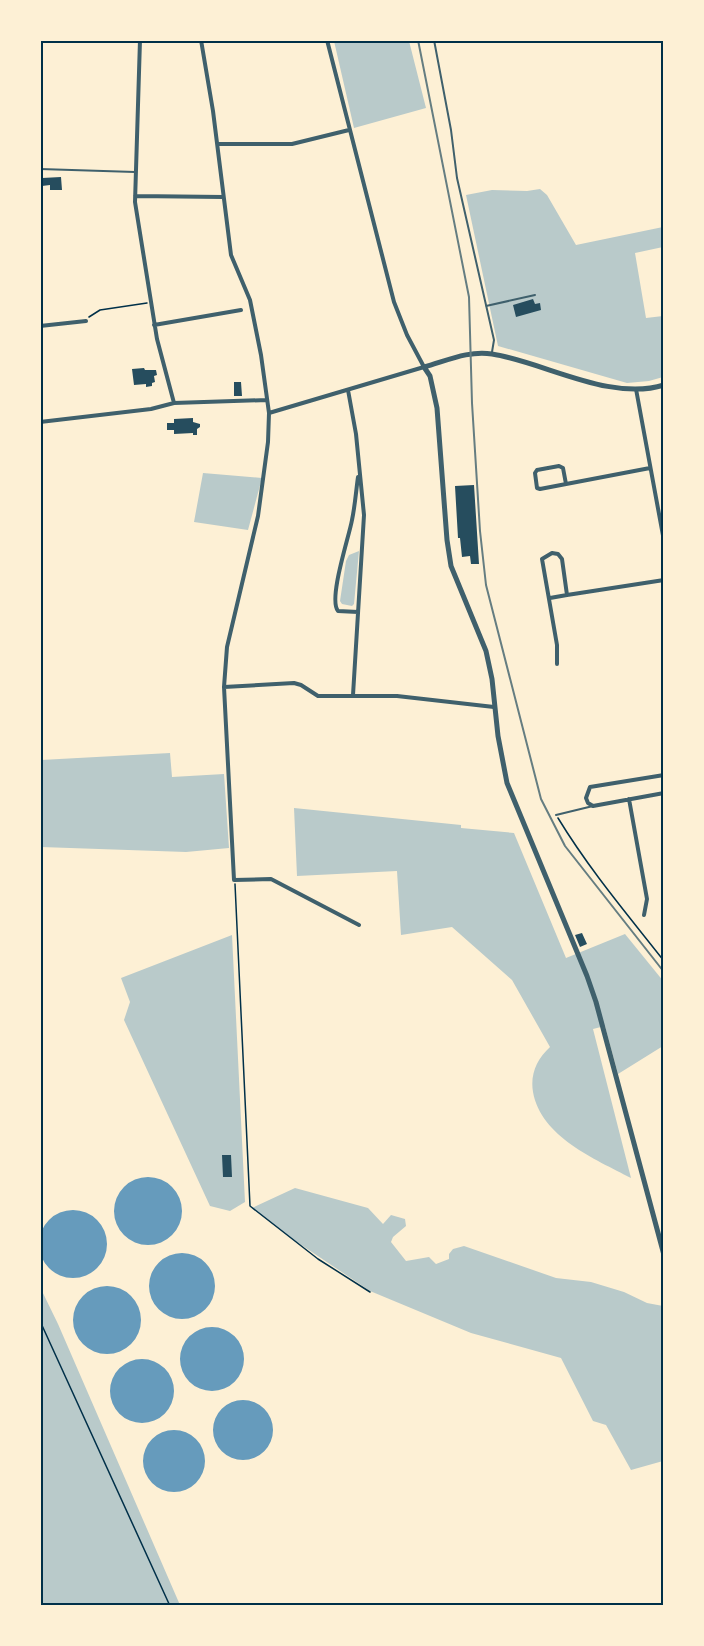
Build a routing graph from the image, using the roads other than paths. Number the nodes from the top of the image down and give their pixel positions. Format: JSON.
{"nodes":[{"id":1,"x":140,"y":40,"type":"edge"},
{"id":2,"x":201,"y":40,"type":"edge"},
{"id":3,"x":327,"y":40,"type":"edge"},
{"id":4,"x":434,"y":40,"type":"edge"},
{"id":5,"x":40,"y":111,"type":"edge"},
{"id":6,"x":40,"y":120,"type":"edge"},
{"id":7,"x":349,"y":130,"type":"junction"},
{"id":8,"x":217,"y":144,"type":"junction"},
{"id":9,"x":40,"y":169,"type":"edge"},
{"id":10,"x":135,"y":172,"type":"junction"},
{"id":11,"x":135,"y":196,"type":"junction"},
{"id":12,"x":223,"y":197,"type":"junction"},
{"id":13,"x":534,"y":295,"type":"dead end"},
{"id":14,"x":486,"y":306,"type":"junction"},
{"id":15,"x":241,"y":310,"type":"dead end"},
{"id":16,"x":86,"y":321,"type":"road end"},
{"id":17,"x":154,"y":324,"type":"junction"},
{"id":18,"x":40,"y":326,"type":"edge"},
{"id":19,"x":491,"y":354,"type":"junction"},
{"id":20,"x":424,"y":367,"type":"junction"},
{"id":21,"x":663,"y":385,"type":"edge"},
{"id":22,"x":348,"y":390,"type":"junction"},
{"id":23,"x":636,"y":390,"type":"junction"},
{"id":24,"x":267,"y":400,"type":"junction"},
{"id":25,"x":174,"y":403,"type":"junction"},
{"id":26,"x":269,"y":413,"type":"junction"},
{"id":27,"x":40,"y":422,"type":"edge"},
{"id":28,"x":650,"y":468,"type":"junction"},
{"id":29,"x":359,"y":472,"type":"junction"},
{"id":30,"x":566,"y":484,"type":"junction"},
{"id":31,"x":663,"y":541,"type":"edge"},
{"id":32,"x":663,"y":580,"type":"edge"},
{"id":33,"x":567,"y":595,"type":"junction"},
{"id":34,"x":550,"y":598,"type":"junction"},
{"id":35,"x":358,"y":612,"type":"junction"},
{"id":36,"x":557,"y":664,"type":"dead end"},
{"id":37,"x":224,"y":687,"type":"junction"},
{"id":38,"x":353,"y":695,"type":"junction"},
{"id":39,"x":494,"y":707,"type":"junction"},
{"id":40,"x":663,"y":775,"type":"edge"},
{"id":41,"x":663,"y":793,"type":"edge"},
{"id":42,"x":629,"y":799,"type":"junction"},
{"id":43,"x":593,"y":806,"type":"junction"},
{"id":44,"x":556,"y":815,"type":"road end"},
{"id":45,"x":644,"y":915,"type":"dead end"},
{"id":46,"x":359,"y":925,"type":"dead end"},
{"id":47,"x":663,"y":1255,"type":"edge"}],
"edges":[{"from":1,"to":10,"type":"street"},
{"from":2,"to":8,"type":"street"},
{"from":3,"to":7,"type":"street"},
{"from":4,"to":14,"type":"lane"},
{"from":5,"to":6,"type":"lane"},
{"from":7,"to":8,"type":"street"},
{"from":7,"to":20,"type":"street"},
{"from":8,"to":12,"type":"street"},
{"from":9,"to":10,"type":"lane"},
{"from":10,"to":11,"type":"street"},
{"from":11,"to":12,"type":"street"},
{"from":11,"to":17,"type":"street"},
{"from":12,"to":24,"type":"street"},
{"from":13,"to":14,"type":"lane"},
{"from":14,"to":19,"type":"lane"},
{"from":15,"to":17,"type":"street"},
{"from":16,"to":18,"type":"street"},
{"from":17,"to":25,"type":"street"},
{"from":19,"to":20,"type":"street"},
{"from":19,"to":23,"type":"street"},
{"from":20,"to":22,"type":"street"},
{"from":20,"to":39,"type":"street"},
{"from":21,"to":23,"type":"street"},
{"from":22,"to":26,"type":"street"},
{"from":22,"to":29,"type":"street"},
{"from":23,"to":28,"type":"street"},
{"from":24,"to":25,"type":"street"},
{"from":24,"to":26,"type":"street"},
{"from":25,"to":27,"type":"street"},
{"from":26,"to":37,"type":"street"},
{"from":28,"to":30,"type":"street"},
{"from":28,"to":31,"type":"street"},
{"from":29,"to":35,"type":"street"},
{"from":29,"to":35,"type":"street"},
{"from":30,"to":30,"type":"street"},
{"from":32,"to":33,"type":"street"},
{"from":33,"to":34,"type":"street"},
{"from":33,"to":34,"type":"street"},
{"from":34,"to":36,"type":"street"},
{"from":35,"to":38,"type":"street"},
{"from":37,"to":38,"type":"street"},
{"from":37,"to":46,"type":"street"},
{"from":38,"to":39,"type":"street"},
{"from":39,"to":47,"type":"street"},
{"from":40,"to":43,"type":"street"},
{"from":41,"to":42,"type":"street"},
{"from":42,"to":43,"type":"street"},
{"from":42,"to":45,"type":"street"},
{"from":43,"to":44,"type":"lane"}]}
